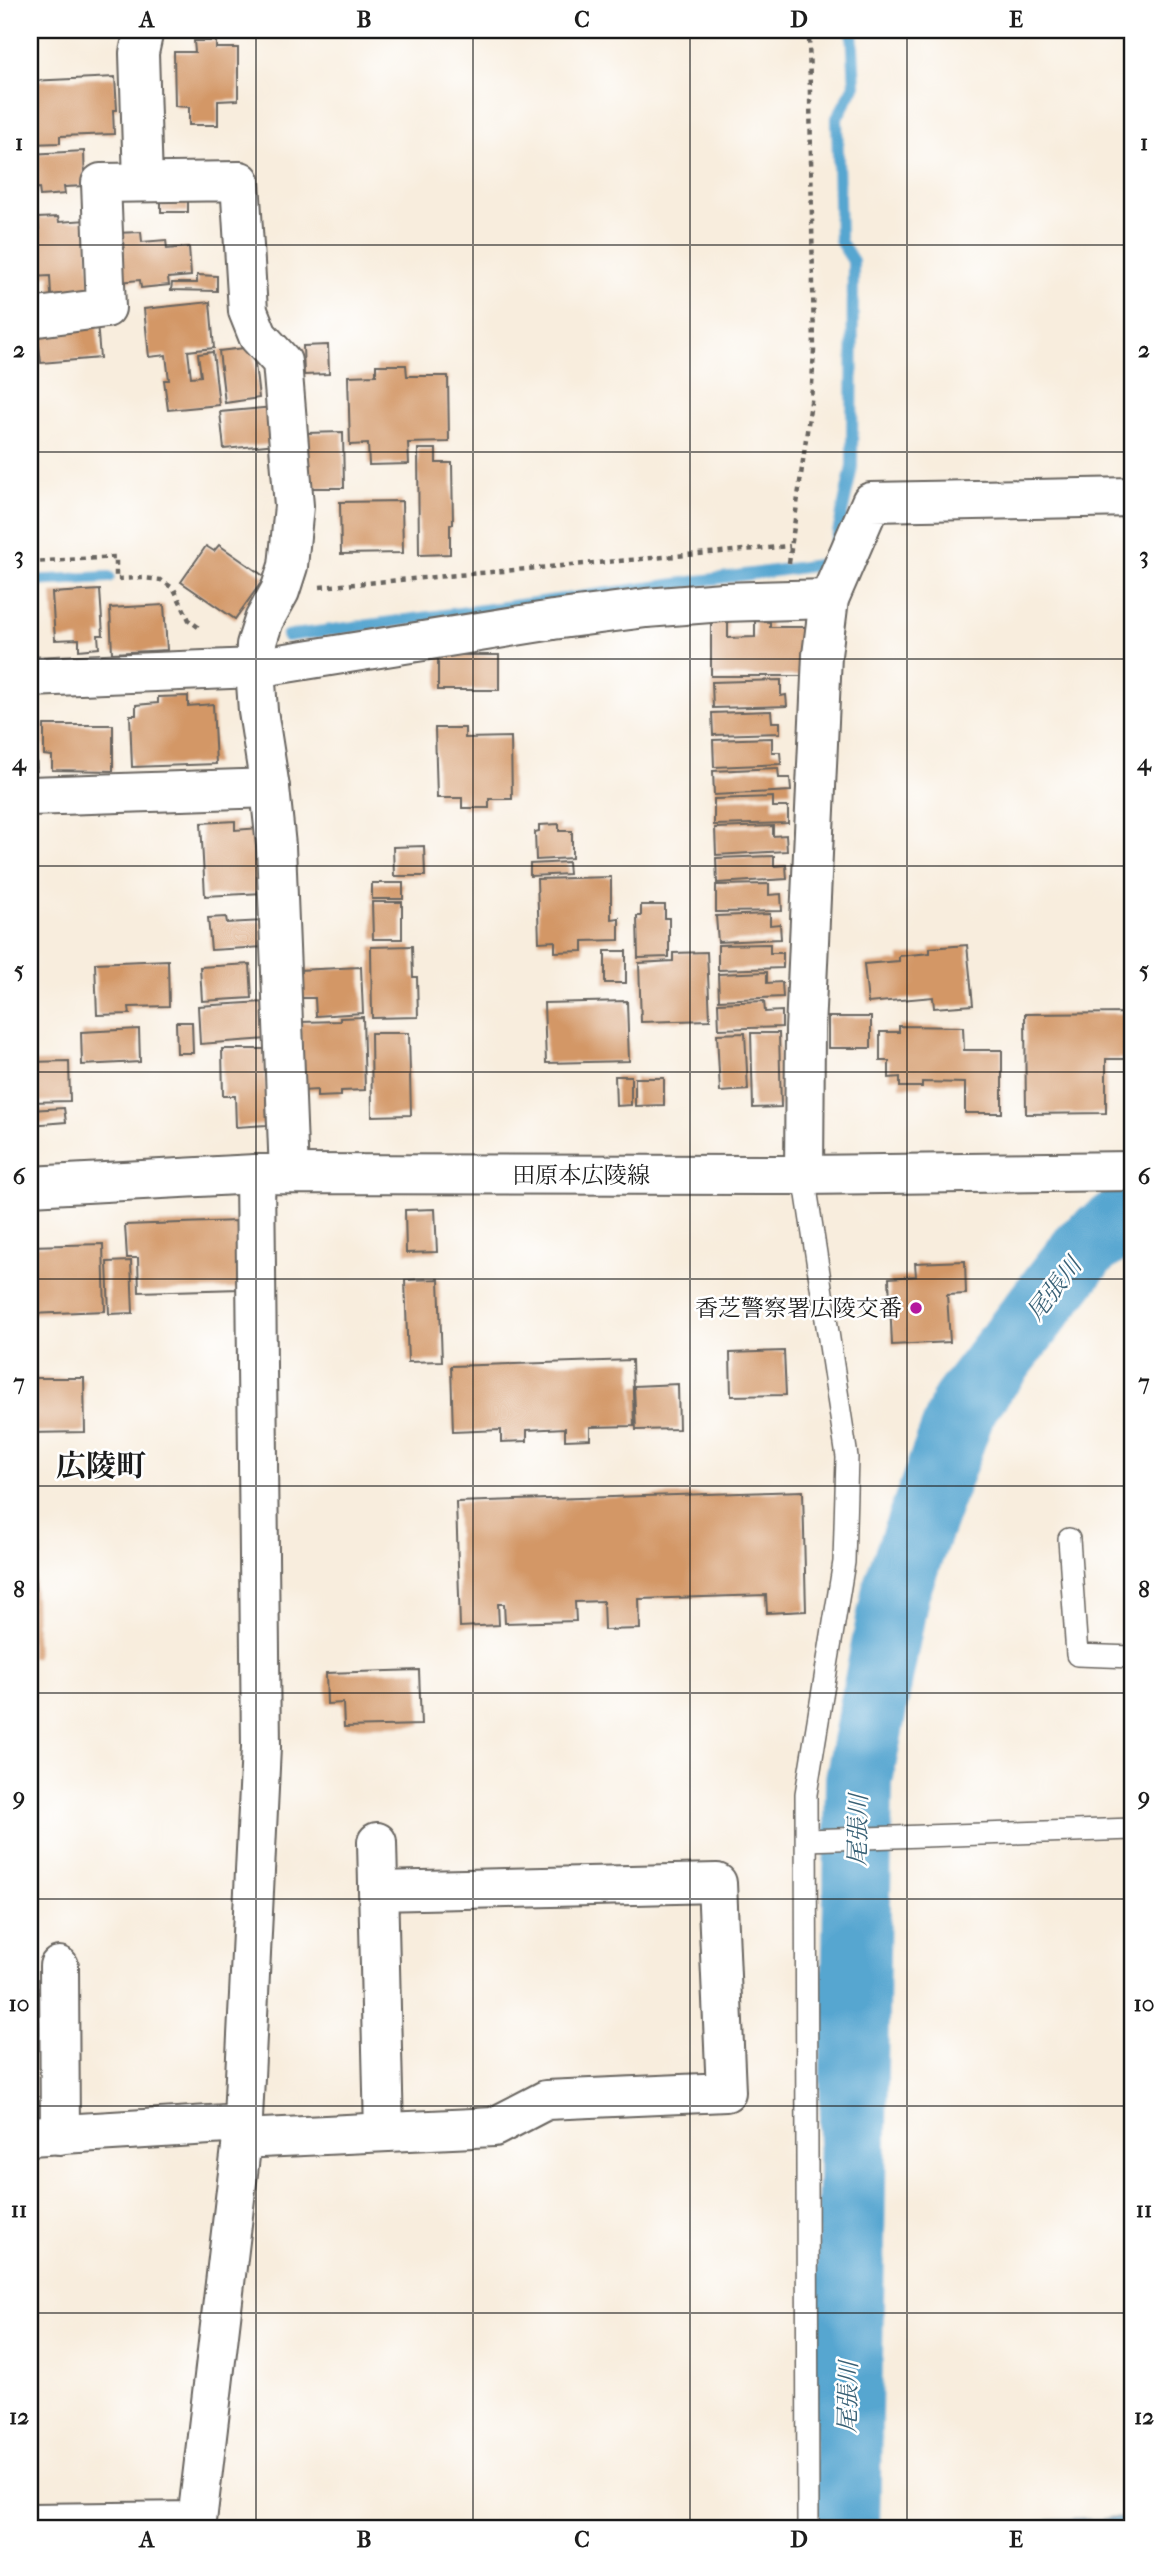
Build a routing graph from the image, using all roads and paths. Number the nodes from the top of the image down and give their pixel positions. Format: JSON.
{"nodes":[{"id":1,"x":144,"y":30,"type":"edge"},
{"id":2,"x":809,"y":30,"type":"edge"},
{"id":3,"x":143,"y":182,"type":"junction"},
{"id":4,"x":30,"y":318,"type":"edge"},
{"id":5,"x":1133,"y":497,"type":"edge"},
{"id":6,"x":30,"y":562,"type":"edge"},
{"id":7,"x":280,"y":591,"type":"junction"},
{"id":8,"x":829,"y":599,"type":"junction"},
{"id":9,"x":255,"y":657,"type":"junction"},
{"id":10,"x":30,"y":677,"type":"edge"},
{"id":11,"x":270,"y":788,"type":"junction"},
{"id":12,"x":30,"y":796,"type":"edge"},
{"id":13,"x":1121,"y":1171,"type":"edge"},
{"id":14,"x":272,"y":1174,"type":"junction"},
{"id":15,"x":804,"y":1175,"type":"junction"},
{"id":16,"x":30,"y":1186,"type":"edge"},
{"id":17,"x":1069,"y":1539,"type":"dead end"},
{"id":18,"x":1133,"y":1657,"type":"edge"},
{"id":19,"x":1133,"y":1829,"type":"edge"},
{"id":20,"x":815,"y":1840,"type":"junction"},
{"id":21,"x":377,"y":1842,"type":"dead end"},
{"id":22,"x":378,"y":1891,"type":"junction"},
{"id":23,"x":59,"y":1966,"type":"dead end"},
{"id":24,"x":242,"y":2131,"type":"junction"},
{"id":25,"x":384,"y":2132,"type":"junction"},
{"id":26,"x":45,"y":2135,"type":"edge"},
{"id":27,"x":30,"y":2523,"type":"edge"},
{"id":28,"x":808,"y":2528,"type":"edge"}],
"edges":[{"from":1,"to":3,"type":"street"},
{"from":2,"to":7,"type":"path"},
{"from":3,"to":4,"type":"street"},
{"from":3,"to":7,"type":"street"},
{"from":5,"to":8,"type":"street"},
{"from":6,"to":9,"type":"path"},
{"from":7,"to":9,"type":"street"},
{"from":8,"to":9,"type":"street"},
{"from":8,"to":15,"type":"street"},
{"from":9,"to":10,"type":"street"},
{"from":9,"to":11,"type":"street"},
{"from":11,"to":12,"type":"street"},
{"from":11,"to":14,"type":"street"},
{"from":13,"to":15,"type":"street","name":"田原本広陵線"},
{"from":14,"to":15,"type":"street","name":"田原本広陵線"},
{"from":14,"to":16,"type":"street","name":"田原本広陵線"},
{"from":14,"to":24,"type":"street"},
{"from":15,"to":20,"type":"lane"},
{"from":17,"to":18,"type":"lane"},
{"from":19,"to":20,"type":"lane"},
{"from":20,"to":28,"type":"lane"},
{"from":21,"to":22,"type":"street"},
{"from":22,"to":25,"type":"street"},
{"from":22,"to":25,"type":"street"},
{"from":23,"to":26,"type":"street"},
{"from":24,"to":25,"type":"street"},
{"from":24,"to":26,"type":"street"},
{"from":24,"to":27,"type":"street"}]}
